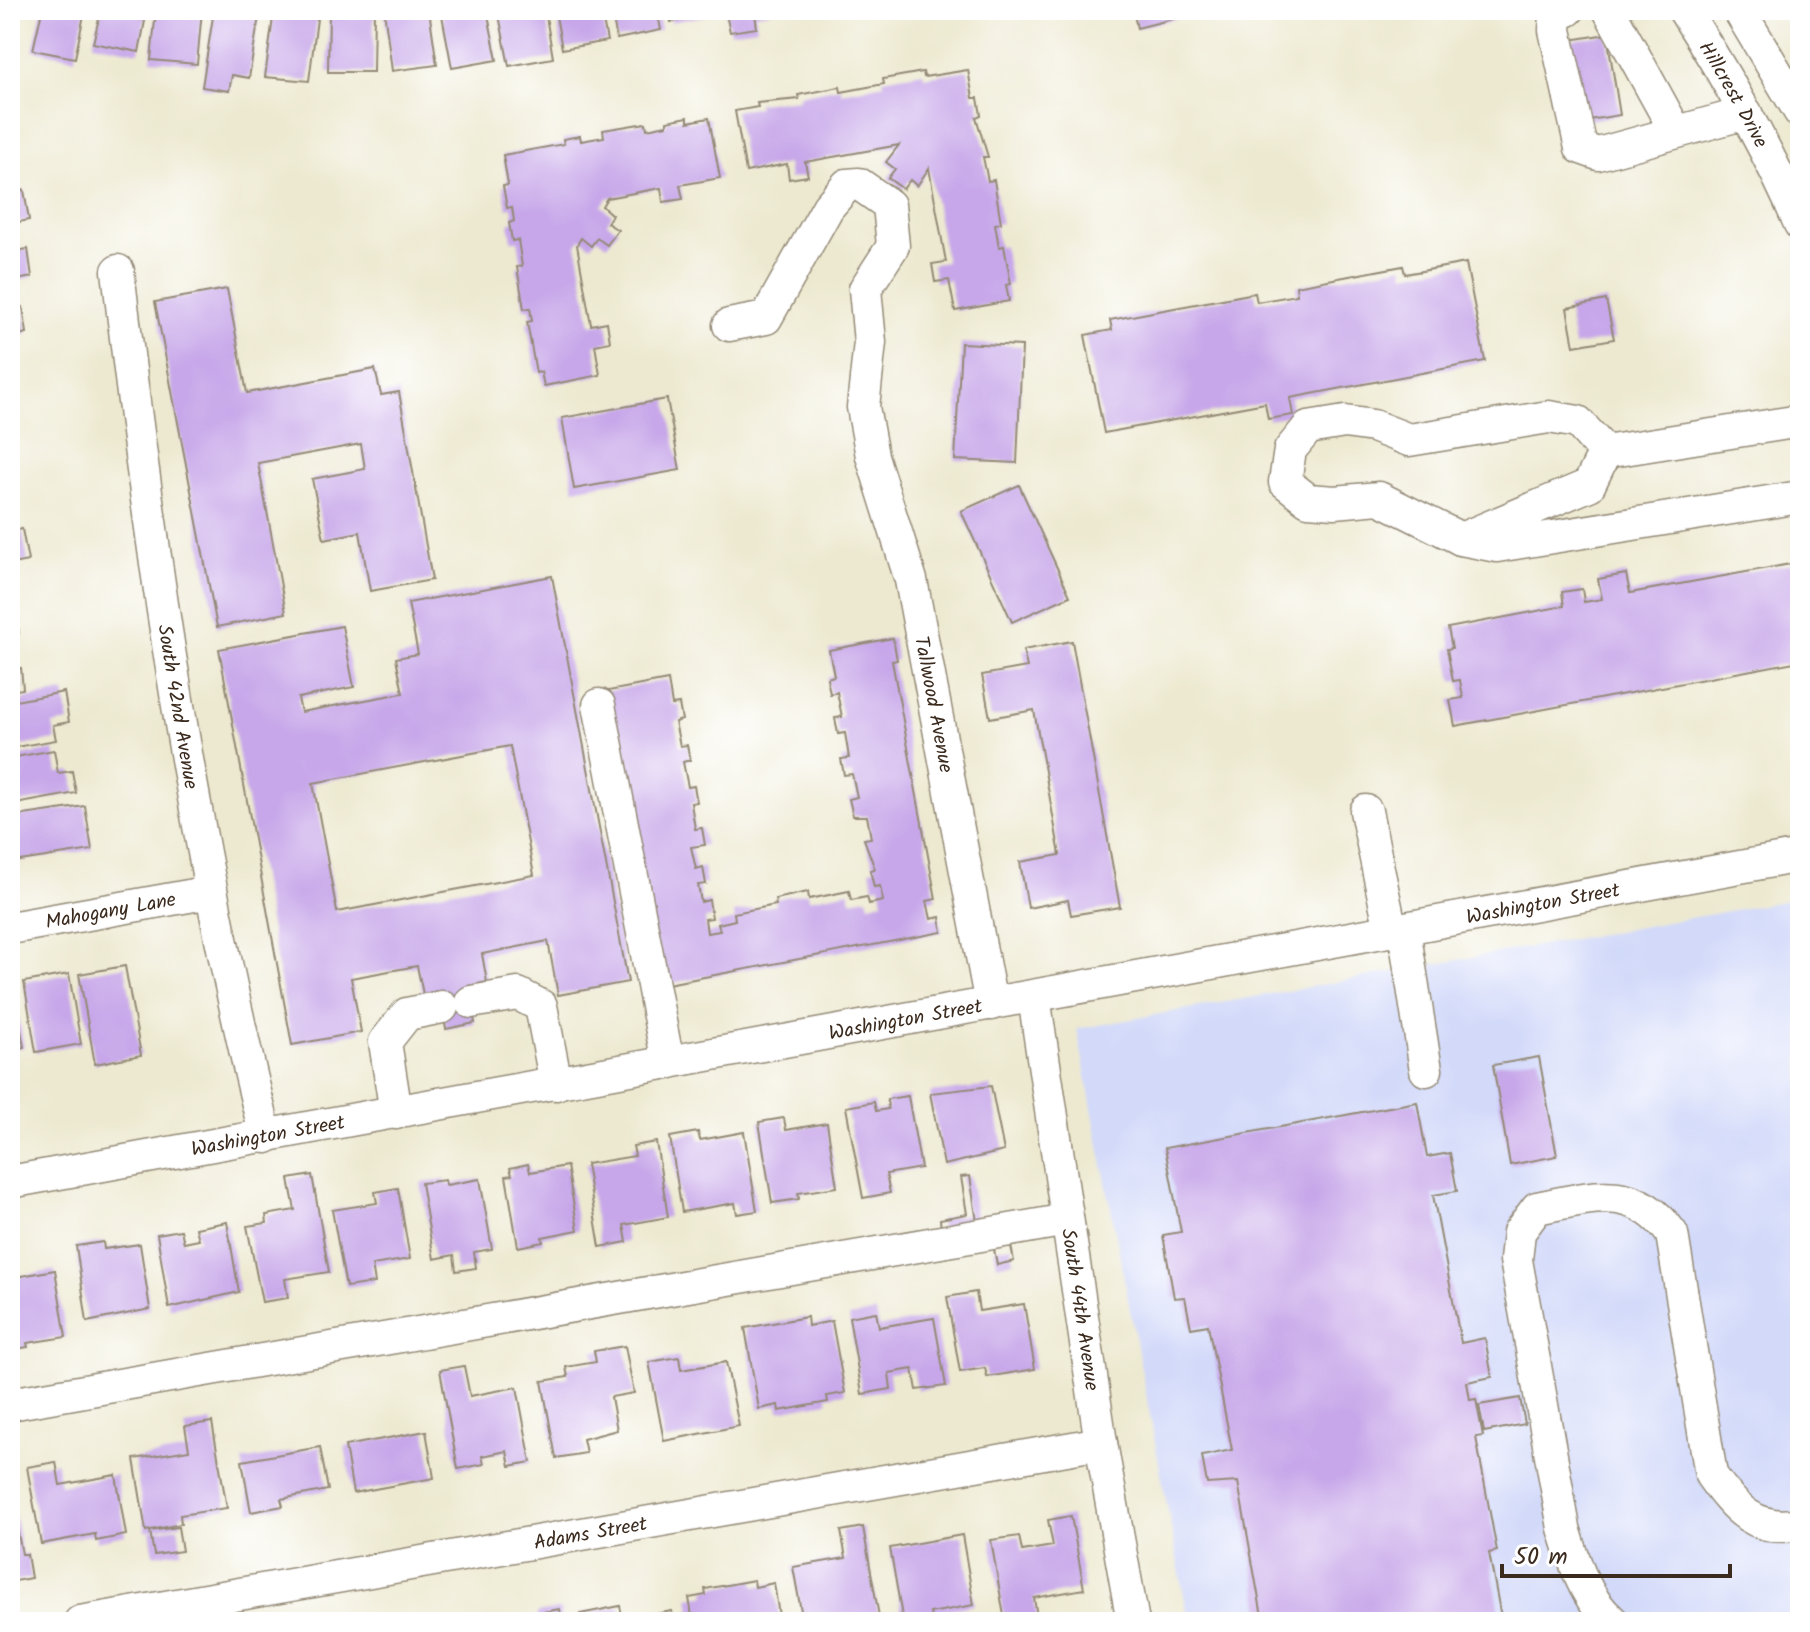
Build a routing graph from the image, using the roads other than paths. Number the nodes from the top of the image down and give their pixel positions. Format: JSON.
{"nodes":[{"id":1,"x":1568,"y":10,"type":"edge"},
{"id":2,"x":1609,"y":10,"type":"edge"},
{"id":3,"x":1684,"y":10,"type":"edge"},
{"id":4,"x":1739,"y":10,"type":"edge"},
{"id":5,"x":1800,"y":112,"type":"edge"},
{"id":6,"x":1746,"y":113,"type":"junction"},
{"id":7,"x":1676,"y":132,"type":"junction"},
{"id":8,"x":1800,"y":224,"type":"edge"},
{"id":9,"x":118,"y":271,"type":"dead end"},
{"id":10,"x":729,"y":325,"type":"dead end"},
{"id":11,"x":1800,"y":421,"type":"edge"},
{"id":12,"x":1605,"y":452,"type":"junction"},
{"id":13,"x":1800,"y":497,"type":"edge"},
{"id":14,"x":1461,"y":539,"type":"junction"},
{"id":15,"x":599,"y":705,"type":"dead end"},
{"id":16,"x":1366,"y":811,"type":"dead end"},
{"id":17,"x":1800,"y":856,"type":"edge"},
{"id":18,"x":211,"y":892,"type":"junction"},
{"id":19,"x":10,"y":928,"type":"edge"},
{"id":20,"x":1398,"y":930,"type":"junction"},
{"id":21,"x":1034,"y":997,"type":"junction"},
{"id":22,"x":991,"y":1004,"type":"junction"},
{"id":23,"x":668,"y":1063,"type":"junction"},
{"id":24,"x":1426,"y":1070,"type":"dead end"},
{"id":25,"x":556,"y":1084,"type":"junction"},
{"id":26,"x":396,"y":1113,"type":"junction"},
{"id":27,"x":266,"y":1137,"type":"junction"},
{"id":28,"x":10,"y":1182,"type":"edge"},
{"id":29,"x":1067,"y":1220,"type":"junction"},
{"id":30,"x":10,"y":1404,"type":"edge"},
{"id":31,"x":1101,"y":1443,"type":"junction"},
{"id":32,"x":1800,"y":1524,"type":"edge"},
{"id":33,"x":80,"y":1622,"type":"edge"},
{"id":34,"x":1133,"y":1622,"type":"edge"},
{"id":35,"x":1613,"y":1622,"type":"edge"}],
"edges":[{"from":1,"to":7,"type":"street"},
{"from":2,"to":7,"type":"street"},
{"from":3,"to":6,"type":"street","name":"Hillcrest Drive"},
{"from":4,"to":5,"type":"street"},
{"from":6,"to":7,"type":"street"},
{"from":6,"to":8,"type":"street","name":"Hillcrest Drive"},
{"from":9,"to":18,"type":"street","name":"South 42nd Avenue"},
{"from":10,"to":22,"type":"street","name":"Tallwood Avenue"},
{"from":11,"to":12,"type":"street"},
{"from":12,"to":14,"type":"street"},
{"from":12,"to":14,"type":"street"},
{"from":13,"to":14,"type":"street"},
{"from":15,"to":23,"type":"street"},
{"from":16,"to":20,"type":"street"},
{"from":17,"to":20,"type":"street","name":"Washington Street"},
{"from":18,"to":19,"type":"street","name":"Mahogany Lane"},
{"from":18,"to":27,"type":"street","name":"South 42nd Avenue"},
{"from":20,"to":21,"type":"street","name":"Washington Street"},
{"from":20,"to":24,"type":"street"},
{"from":21,"to":22,"type":"street","name":"Washington Street"},
{"from":21,"to":29,"type":"street","name":"South 44th Avenue"},
{"from":22,"to":23,"type":"street","name":"Washington Street"},
{"from":23,"to":25,"type":"street","name":"Washington Street"},
{"from":25,"to":26,"type":"street","name":"Washington Street"},
{"from":25,"to":26,"type":"street"},
{"from":26,"to":27,"type":"street","name":"Washington Street"},
{"from":27,"to":28,"type":"street","name":"Washington Street"},
{"from":29,"to":30,"type":"street"},
{"from":29,"to":31,"type":"street","name":"South 44th Avenue"},
{"from":31,"to":33,"type":"street","name":"Adams Street"},
{"from":31,"to":34,"type":"street","name":"South 44th Avenue"},
{"from":32,"to":35,"type":"street"}]}
